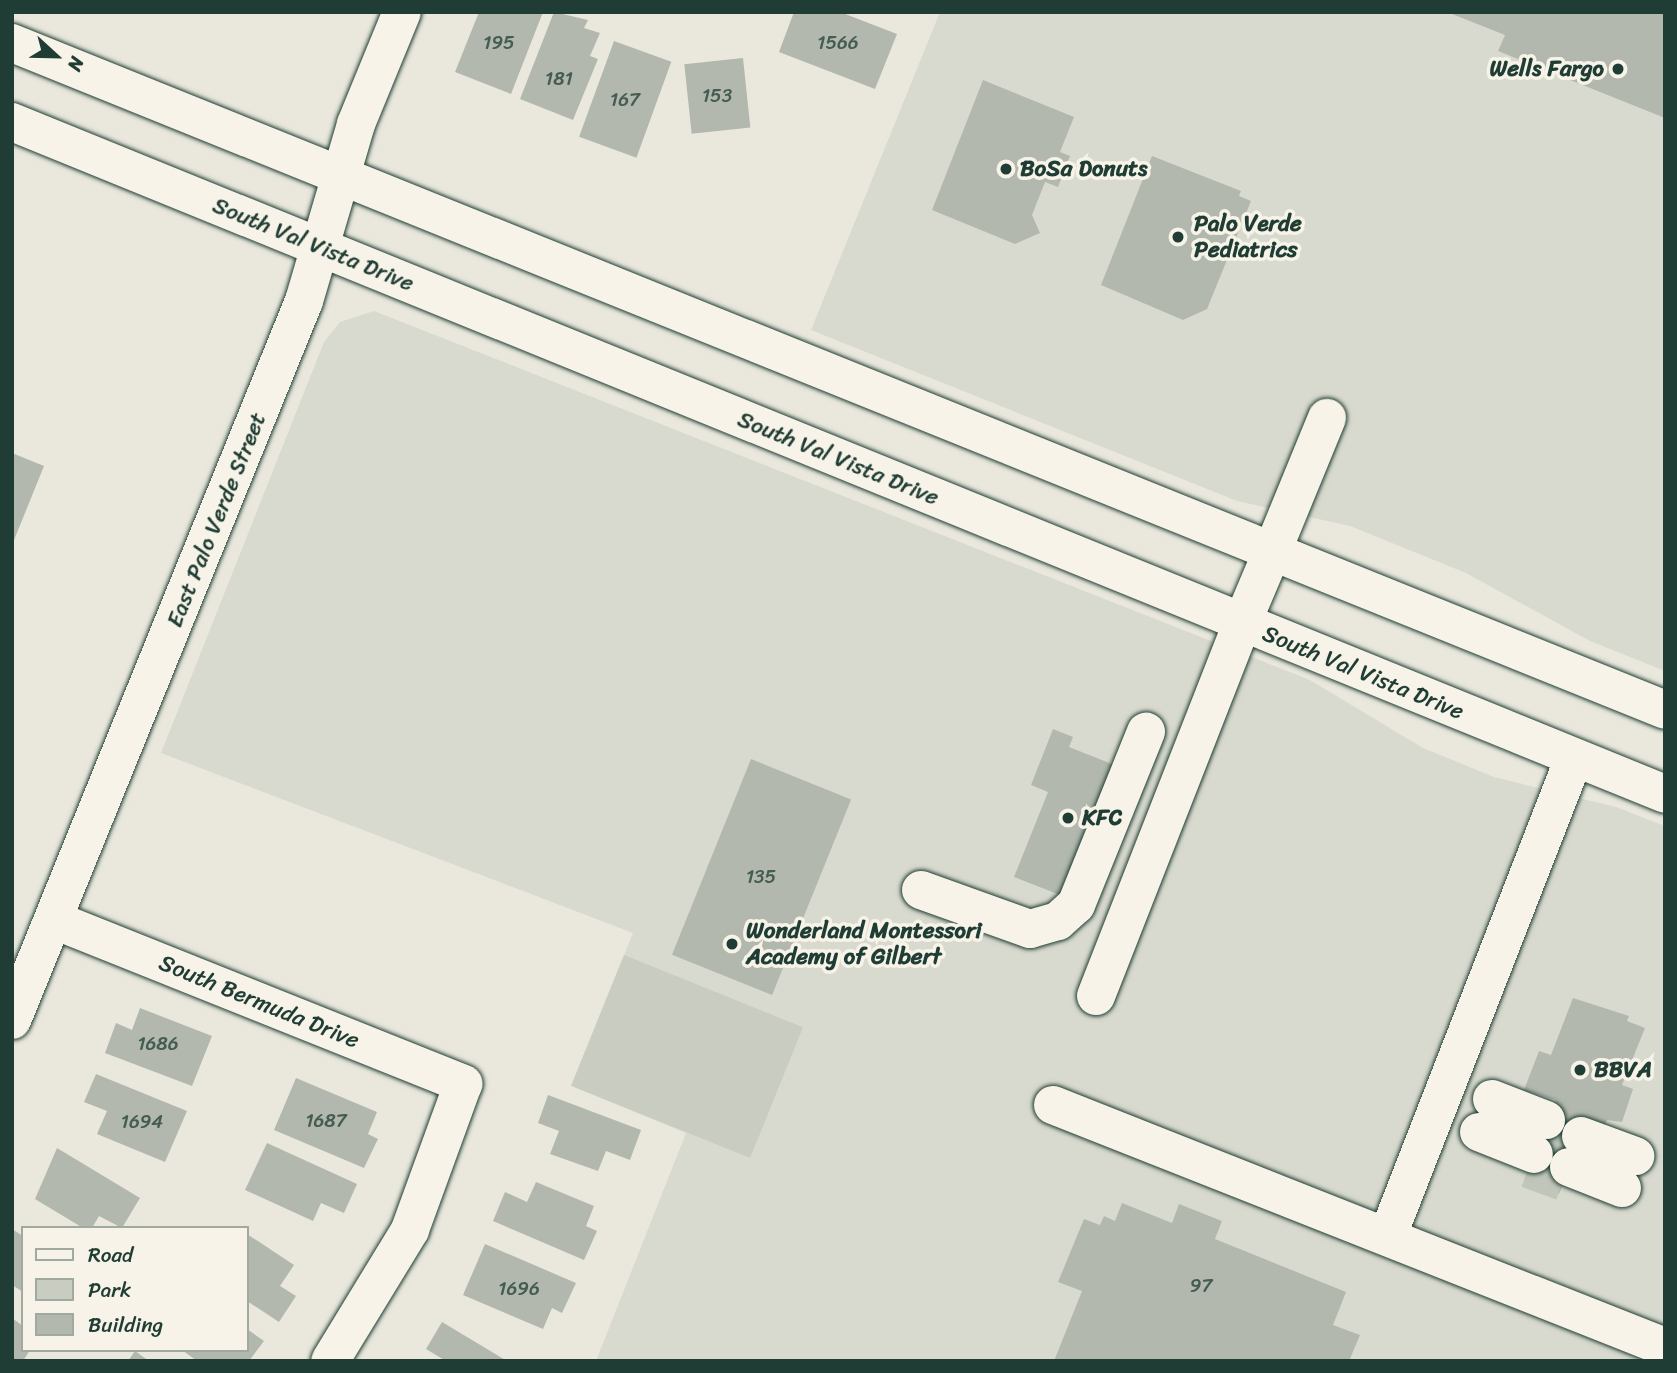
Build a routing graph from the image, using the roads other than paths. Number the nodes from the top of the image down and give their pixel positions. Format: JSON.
{"nodes":[{"id":1,"x":402,"y":12,"type":"edge"},
{"id":2,"x":12,"y":43,"type":"edge"},
{"id":3,"x":12,"y":122,"type":"edge"},
{"id":4,"x":340,"y":174,"type":"junction"},
{"id":5,"x":316,"y":247,"type":"junction"},
{"id":6,"x":1327,"y":418,"type":"dead end"},
{"id":7,"x":1272,"y":552,"type":"junction"},
{"id":8,"x":1242,"y":623,"type":"junction"},
{"id":9,"x":1665,"y":710,"type":"edge"},
{"id":10,"x":1146,"y":732,"type":"dead end"},
{"id":11,"x":1574,"y":758,"type":"junction"},
{"id":12,"x":1665,"y":794,"type":"edge"},
{"id":13,"x":921,"y":890,"type":"dead end"},
{"id":14,"x":54,"y":920,"type":"junction"},
{"id":15,"x":1096,"y":996,"type":"dead end"},
{"id":16,"x":12,"y":1020,"type":"edge"},
{"id":17,"x":1052,"y":1105,"type":"dead end"},
{"id":18,"x":1537,"y":1145,"type":"joint"},
{"id":19,"x":1625,"y":1180,"type":"joint"},
{"id":20,"x":1388,"y":1235,"type":"junction"},
{"id":21,"x":1665,"y":1347,"type":"edge"},
{"id":22,"x":330,"y":1361,"type":"edge"}],
"edges":[{"from":1,"to":4,"type":"main road","name":"East Palo Verde Street"},
{"from":2,"to":4,"type":"main road"},
{"from":3,"to":5,"type":"main road","name":"South Val Vista Drive"},
{"from":4,"to":5,"type":"main road","name":"East Palo Verde Street"},
{"from":4,"to":7,"type":"main road"},
{"from":5,"to":8,"type":"main road","name":"South Val Vista Drive"},
{"from":5,"to":14,"type":"main road","name":"East Palo Verde Street"},
{"from":6,"to":7,"type":"main road"},
{"from":7,"to":8,"type":"main road"},
{"from":7,"to":9,"type":"main road"},
{"from":8,"to":11,"type":"main road","name":"South Val Vista Drive"},
{"from":8,"to":15,"type":"main road"},
{"from":10,"to":13,"type":"main road"},
{"from":11,"to":12,"type":"main road","name":"South Val Vista Drive"},
{"from":11,"to":20,"type":"main road"},
{"from":14,"to":16,"type":"main road","name":"East Palo Verde Street"},
{"from":14,"to":22,"type":"main road","name":"South Bermuda Drive"},
{"from":17,"to":20,"type":"main road"},
{"from":18,"to":18,"type":"main road"},
{"from":19,"to":19,"type":"main road"},
{"from":20,"to":21,"type":"main road"}]}
